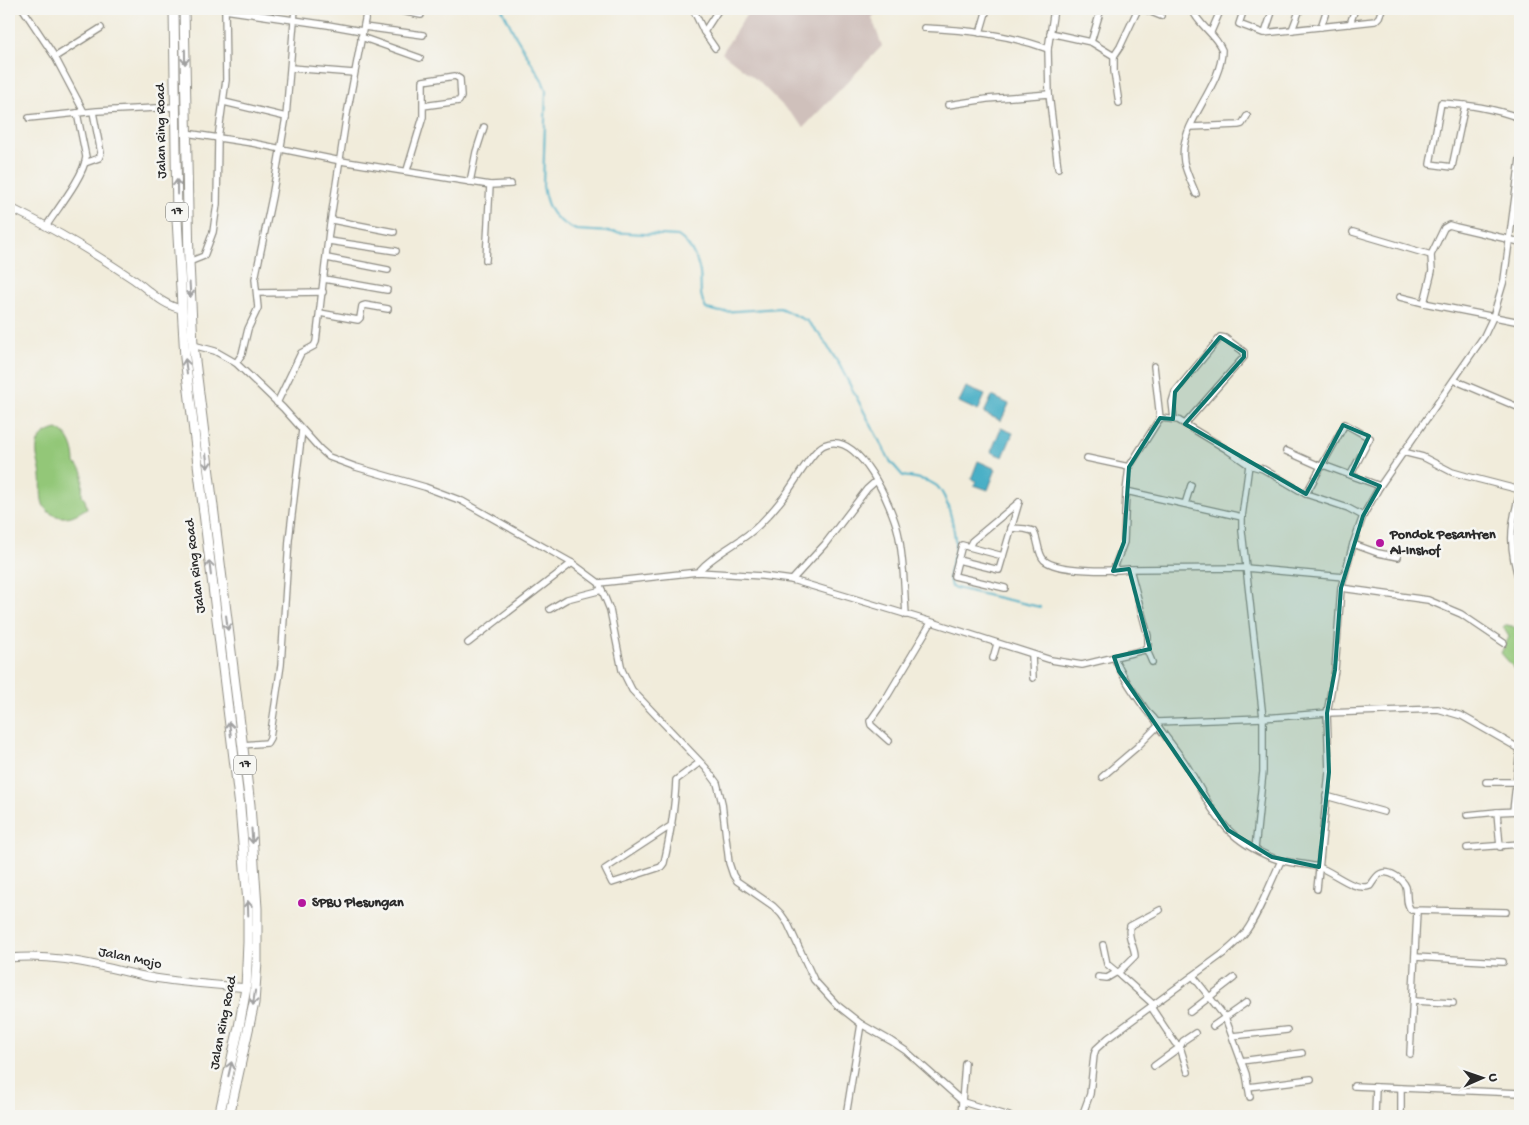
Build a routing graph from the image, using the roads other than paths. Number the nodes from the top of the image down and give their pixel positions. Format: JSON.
{"nodes":[{"id":1,"x":23,"y":9,"type":"edge"},
{"id":2,"x":174,"y":9,"type":"edge"},
{"id":3,"x":184,"y":9,"type":"edge"},
{"id":4,"x":295,"y":9,"type":"edge"},
{"id":5,"x":366,"y":9,"type":"edge"},
{"id":6,"x":392,"y":9,"type":"edge"},
{"id":7,"x":692,"y":9,"type":"edge"},
{"id":8,"x":719,"y":9,"type":"edge"},
{"id":9,"x":987,"y":9,"type":"edge"},
{"id":10,"x":1054,"y":9,"type":"edge"},
{"id":11,"x":1101,"y":9,"type":"edge"},
{"id":12,"x":1138,"y":9,"type":"edge"},
{"id":13,"x":1144,"y":9,"type":"edge"},
{"id":14,"x":1192,"y":9,"type":"edge"},
{"id":15,"x":1244,"y":9,"type":"edge"},
{"id":16,"x":1273,"y":9,"type":"edge"},
{"id":17,"x":1300,"y":9,"type":"edge"},
{"id":18,"x":1327,"y":9,"type":"edge"},
{"id":19,"x":1355,"y":9,"type":"edge"},
{"id":20,"x":1382,"y":9,"type":"edge"},
{"id":21,"x":225,"y":10,"type":"edge"},
{"id":22,"x":1220,"y":11,"type":"edge"},
{"id":23,"x":421,"y":15,"type":"dead end"},
{"id":24,"x":1161,"y":16,"type":"dead end"},
{"id":25,"x":295,"y":20,"type":"junction"},
{"id":26,"x":1350,"y":24,"type":"junction"},
{"id":27,"x":1321,"y":27,"type":"junction"},
{"id":28,"x":101,"y":28,"type":"dead end"},
{"id":29,"x":924,"y":28,"type":"dead end"},
{"id":30,"x":1292,"y":30,"type":"junction"},
{"id":31,"x":363,"y":32,"type":"junction"},
{"id":32,"x":704,"y":32,"type":"junction"},
{"id":33,"x":1211,"y":32,"type":"junction"},
{"id":34,"x":980,"y":33,"type":"junction"},
{"id":35,"x":1050,"y":33,"type":"junction"},
{"id":36,"x":1264,"y":33,"type":"junction"},
{"id":37,"x":422,"y":35,"type":"dead end"},
{"id":38,"x":1091,"y":42,"type":"junction"},
{"id":39,"x":715,"y":48,"type":"dead end"},
{"id":40,"x":1048,"y":49,"type":"junction"},
{"id":41,"x":1114,"y":56,"type":"junction"},
{"id":42,"x":55,"y":57,"type":"junction"},
{"id":43,"x":420,"y":58,"type":"dead end"},
{"id":44,"x":292,"y":68,"type":"junction"},
{"id":45,"x":354,"y":73,"type":"junction"},
{"id":46,"x":1049,"y":94,"type":"junction"},
{"id":47,"x":224,"y":102,"type":"junction"},
{"id":48,"x":1119,"y":103,"type":"dead end"},
{"id":49,"x":948,"y":105,"type":"dead end"},
{"id":50,"x":1464,"y":105,"type":"junction"},
{"id":51,"x":423,"y":106,"type":"junction"},
{"id":52,"x":176,"y":107,"type":"junction"},
{"id":53,"x":84,"y":112,"type":"junction"},
{"id":54,"x":93,"y":112,"type":"junction"},
{"id":55,"x":76,"y":113,"type":"junction"},
{"id":56,"x":1247,"y":116,"type":"dead end"},
{"id":57,"x":286,"y":117,"type":"junction"},
{"id":58,"x":29,"y":118,"type":"dead end"},
{"id":59,"x":1520,"y":118,"type":"edge"},
{"id":60,"x":484,"y":127,"type":"dead end"},
{"id":61,"x":1191,"y":127,"type":"junction"},
{"id":62,"x":191,"y":133,"type":"junction"},
{"id":63,"x":218,"y":138,"type":"junction"},
{"id":64,"x":281,"y":148,"type":"junction"},
{"id":65,"x":1520,"y":159,"type":"edge"},
{"id":66,"x":341,"y":160,"type":"junction"},
{"id":67,"x":86,"y":162,"type":"junction"},
{"id":68,"x":1058,"y":168,"type":"dead end"},
{"id":69,"x":408,"y":170,"type":"junction"},
{"id":70,"x":470,"y":182,"type":"junction"},
{"id":71,"x":512,"y":184,"type":"dead end"},
{"id":72,"x":490,"y":185,"type":"junction"},
{"id":73,"x":1196,"y":194,"type":"dead end"},
{"id":74,"x":9,"y":207,"type":"edge"},
{"id":75,"x":332,"y":220,"type":"junction"},
{"id":76,"x":47,"y":225,"type":"junction"},
{"id":77,"x":394,"y":232,"type":"dead end"},
{"id":78,"x":1354,"y":232,"type":"dead end"},
{"id":79,"x":1509,"y":239,"type":"junction"},
{"id":80,"x":329,"y":241,"type":"junction"},
{"id":81,"x":1520,"y":242,"type":"edge"},
{"id":82,"x":396,"y":251,"type":"dead end"},
{"id":83,"x":1431,"y":255,"type":"junction"},
{"id":84,"x":327,"y":258,"type":"junction"},
{"id":85,"x":486,"y":260,"type":"dead end"},
{"id":86,"x":189,"y":262,"type":"junction"},
{"id":87,"x":388,"y":270,"type":"dead end"},
{"id":88,"x":324,"y":279,"type":"junction"},
{"id":89,"x":387,"y":290,"type":"dead end"},
{"id":90,"x":323,"y":292,"type":"junction"},
{"id":91,"x":256,"y":294,"type":"junction"},
{"id":92,"x":1400,"y":297,"type":"dead end"},
{"id":93,"x":1424,"y":304,"type":"junction"},
{"id":94,"x":182,"y":309,"type":"junction"},
{"id":95,"x":388,"y":309,"type":"dead end"},
{"id":96,"x":320,"y":314,"type":"junction"},
{"id":97,"x":1493,"y":317,"type":"junction"},
{"id":98,"x":1520,"y":322,"type":"edge"},
{"id":99,"x":193,"y":345,"type":"junction"},
{"id":100,"x":236,"y":364,"type":"junction"},
{"id":101,"x":1154,"y":366,"type":"dead end"},
{"id":102,"x":1454,"y":380,"type":"junction"},
{"id":103,"x":277,"y":402,"type":"junction"},
{"id":104,"x":1520,"y":408,"type":"edge"},
{"id":105,"x":1160,"y":418,"type":"junction"},
{"id":106,"x":1174,"y":419,"type":"junction"},
{"id":107,"x":1185,"y":424,"type":"junction"},
{"id":108,"x":302,"y":430,"type":"junction"},
{"id":109,"x":1286,"y":451,"type":"dead end"},
{"id":110,"x":1403,"y":452,"type":"junction"},
{"id":111,"x":1087,"y":458,"type":"dead end"},
{"id":112,"x":1249,"y":465,"type":"junction"},
{"id":113,"x":1322,"y":466,"type":"junction"},
{"id":114,"x":1129,"y":467,"type":"junction"},
{"id":115,"x":1351,"y":474,"type":"junction"},
{"id":116,"x":876,"y":481,"type":"junction"},
{"id":117,"x":1191,"y":485,"type":"dead end"},
{"id":118,"x":1380,"y":486,"type":"junction"},
{"id":119,"x":1126,"y":491,"type":"junction"},
{"id":120,"x":1520,"y":492,"type":"edge"},
{"id":121,"x":1306,"y":494,"type":"junction"},
{"id":122,"x":1185,"y":504,"type":"junction"},
{"id":123,"x":1363,"y":516,"type":"junction"},
{"id":124,"x":1242,"y":517,"type":"junction"},
{"id":125,"x":1011,"y":528,"type":"junction"},
{"id":126,"x":1353,"y":544,"type":"junction"},
{"id":127,"x":969,"y":547,"type":"junction"},
{"id":128,"x":1003,"y":556,"type":"junction"},
{"id":129,"x":1398,"y":557,"type":"dead end"},
{"id":130,"x":958,"y":560,"type":"junction"},
{"id":131,"x":572,"y":563,"type":"junction"},
{"id":132,"x":1130,"y":568,"type":"junction"},
{"id":133,"x":1246,"y":568,"type":"junction"},
{"id":134,"x":1113,"y":571,"type":"junction"},
{"id":135,"x":698,"y":572,"type":"junction"},
{"id":136,"x":1344,"y":577,"type":"junction"},
{"id":137,"x":792,"y":580,"type":"junction"},
{"id":138,"x":598,"y":583,"type":"junction"},
{"id":139,"x":1520,"y":583,"type":"edge"},
{"id":140,"x":1005,"y":588,"type":"dead end"},
{"id":141,"x":1341,"y":588,"type":"junction"},
{"id":142,"x":602,"y":590,"type":"junction"},
{"id":143,"x":550,"y":609,"type":"dead end"},
{"id":144,"x":906,"y":615,"type":"junction"},
{"id":145,"x":933,"y":623,"type":"junction"},
{"id":146,"x":1504,"y":642,"type":"dead end"},
{"id":147,"x":468,"y":643,"type":"dead end"},
{"id":148,"x":997,"y":644,"type":"junction"},
{"id":149,"x":1146,"y":648,"type":"junction"},
{"id":150,"x":1032,"y":655,"type":"junction"},
{"id":151,"x":1114,"y":657,"type":"junction"},
{"id":152,"x":993,"y":658,"type":"dead end"},
{"id":153,"x":1152,"y":662,"type":"dead end"},
{"id":154,"x":1033,"y":678,"type":"dead end"},
{"id":155,"x":1327,"y":713,"type":"junction"},
{"id":156,"x":1263,"y":718,"type":"junction"},
{"id":157,"x":1158,"y":724,"type":"junction"},
{"id":158,"x":889,"y":741,"type":"dead end"},
{"id":159,"x":242,"y":745,"type":"junction"},
{"id":160,"x":1520,"y":748,"type":"edge"},
{"id":161,"x":699,"y":763,"type":"junction"},
{"id":162,"x":1102,"y":777,"type":"dead end"},
{"id":163,"x":1486,"y":782,"type":"dead end"},
{"id":164,"x":1516,"y":782,"type":"junction"},
{"id":165,"x":1326,"y":796,"type":"junction"},
{"id":166,"x":250,"y":805,"type":"junction"},
{"id":167,"x":240,"y":807,"type":"junction"},
{"id":168,"x":1513,"y":811,"type":"junction"},
{"id":169,"x":1520,"y":811,"type":"edge"},
{"id":170,"x":1384,"y":812,"type":"dead end"},
{"id":171,"x":1497,"y":812,"type":"junction"},
{"id":172,"x":1467,"y":815,"type":"dead end"},
{"id":173,"x":672,"y":825,"type":"junction"},
{"id":174,"x":1520,"y":844,"type":"edge"},
{"id":175,"x":1500,"y":847,"type":"junction"},
{"id":176,"x":1467,"y":848,"type":"dead end"},
{"id":177,"x":1255,"y":850,"type":"junction"},
{"id":178,"x":1281,"y":861,"type":"junction"},
{"id":179,"x":1318,"y":867,"type":"junction"},
{"id":180,"x":1317,"y":889,"type":"dead end"},
{"id":181,"x":1160,"y":910,"type":"dead end"},
{"id":182,"x":1418,"y":911,"type":"junction"},
{"id":183,"x":1506,"y":912,"type":"dead end"},
{"id":184,"x":1103,"y":945,"type":"dead end"},
{"id":185,"x":1415,"y":957,"type":"junction"},
{"id":186,"x":9,"y":958,"type":"edge"},
{"id":187,"x":1503,"y":962,"type":"dead end"},
{"id":188,"x":1118,"y":972,"type":"junction"},
{"id":189,"x":1193,"y":976,"type":"junction"},
{"id":190,"x":1098,"y":977,"type":"dead end"},
{"id":191,"x":1234,"y":978,"type":"dead end"},
{"id":192,"x":246,"y":988,"type":"junction"},
{"id":193,"x":1210,"y":996,"type":"junction"},
{"id":194,"x":1414,"y":1000,"type":"junction"},
{"id":195,"x":1247,"y":1002,"type":"dead end"},
{"id":196,"x":1453,"y":1003,"type":"dead end"},
{"id":197,"x":1152,"y":1006,"type":"junction"},
{"id":198,"x":1190,"y":1012,"type":"dead end"},
{"id":199,"x":1225,"y":1017,"type":"junction"},
{"id":200,"x":861,"y":1024,"type":"junction"},
{"id":201,"x":1213,"y":1026,"type":"dead end"},
{"id":202,"x":1287,"y":1030,"type":"dead end"},
{"id":203,"x":1196,"y":1033,"type":"dead end"},
{"id":204,"x":1232,"y":1036,"type":"junction"},
{"id":205,"x":1180,"y":1047,"type":"junction"},
{"id":206,"x":1302,"y":1053,"type":"dead end"},
{"id":207,"x":1410,"y":1054,"type":"dead end"},
{"id":208,"x":1241,"y":1061,"type":"junction"},
{"id":209,"x":965,"y":1063,"type":"dead end"},
{"id":210,"x":1154,"y":1066,"type":"dead end"},
{"id":211,"x":1188,"y":1072,"type":"dead end"},
{"id":212,"x":1311,"y":1078,"type":"dead end"},
{"id":213,"x":1354,"y":1086,"type":"dead end"},
{"id":214,"x":1248,"y":1087,"type":"junction"},
{"id":215,"x":1376,"y":1087,"type":"junction"},
{"id":216,"x":1401,"y":1088,"type":"junction"},
{"id":217,"x":1520,"y":1093,"type":"edge"},
{"id":218,"x":1250,"y":1098,"type":"dead end"},
{"id":219,"x":963,"y":1102,"type":"junction"},
{"id":220,"x":219,"y":1116,"type":"edge"},
{"id":221,"x":229,"y":1116,"type":"edge"},
{"id":222,"x":846,"y":1116,"type":"edge"},
{"id":223,"x":961,"y":1116,"type":"edge"},
{"id":224,"x":1009,"y":1116,"type":"edge"},
{"id":225,"x":1082,"y":1116,"type":"edge"},
{"id":226,"x":1375,"y":1116,"type":"edge"},
{"id":227,"x":1401,"y":1116,"type":"edge"}],
"edges":[{"from":1,"to":42,"type":"street"},
{"from":2,"to":52,"type":"highway","name":"Jalan Ring Road","number":"17"},
{"from":3,"to":62,"type":"highway","name":"Jalan Ring Road","number":"17","one_way":true},
{"from":4,"to":25,"type":"street"},
{"from":5,"to":31,"type":"street"},
{"from":6,"to":23,"type":"street"},
{"from":7,"to":32,"type":"street"},
{"from":8,"to":32,"type":"street"},
{"from":9,"to":34,"type":"street"},
{"from":10,"to":35,"type":"street"},
{"from":11,"to":38,"type":"street"},
{"from":12,"to":41,"type":"street"},
{"from":13,"to":24,"type":"street"},
{"from":14,"to":33,"type":"street"},
{"from":15,"to":36,"type":"street"},
{"from":16,"to":36,"type":"street"},
{"from":17,"to":30,"type":"street"},
{"from":18,"to":27,"type":"street"},
{"from":19,"to":26,"type":"street"},
{"from":20,"to":26,"type":"street"},
{"from":21,"to":25,"type":"street"},
{"from":21,"to":47,"type":"street"},
{"from":22,"to":33,"type":"street"},
{"from":25,"to":31,"type":"street"},
{"from":25,"to":44,"type":"street"},
{"from":26,"to":27,"type":"street"},
{"from":27,"to":30,"type":"street"},
{"from":28,"to":42,"type":"street"},
{"from":29,"to":34,"type":"street"},
{"from":30,"to":36,"type":"street"},
{"from":31,"to":37,"type":"street"},
{"from":31,"to":43,"type":"street"},
{"from":31,"to":45,"type":"street"},
{"from":32,"to":39,"type":"street"},
{"from":33,"to":61,"type":"street"},
{"from":34,"to":40,"type":"street"},
{"from":35,"to":38,"type":"street"},
{"from":35,"to":40,"type":"street"},
{"from":38,"to":41,"type":"street"},
{"from":40,"to":46,"type":"street"},
{"from":41,"to":48,"type":"street"},
{"from":42,"to":53,"type":"street"},
{"from":44,"to":45,"type":"street"},
{"from":44,"to":57,"type":"street"},
{"from":45,"to":66,"type":"street"},
{"from":46,"to":49,"type":"street"},
{"from":46,"to":68,"type":"street"},
{"from":47,"to":57,"type":"street"},
{"from":47,"to":63,"type":"street"},
{"from":50,"to":50,"type":"street"},
{"from":50,"to":59,"type":"street"},
{"from":51,"to":51,"type":"street"},
{"from":51,"to":69,"type":"street"},
{"from":52,"to":54,"type":"street"},
{"from":94,"to":52,"type":"highway","name":"Jalan Ring Road","number":"17","one_way":true},
{"from":53,"to":54,"type":"street"},
{"from":53,"to":55,"type":"street"},
{"from":54,"to":67,"type":"street"},
{"from":55,"to":58,"type":"street"},
{"from":55,"to":67,"type":"street"},
{"from":56,"to":61,"type":"street"},
{"from":57,"to":64,"type":"street"},
{"from":60,"to":70,"type":"street"},
{"from":61,"to":73,"type":"street"},
{"from":62,"to":63,"type":"street"},
{"from":62,"to":86,"type":"highway","name":"Jalan Ring Road","number":"17"},
{"from":63,"to":64,"type":"street"},
{"from":63,"to":86,"type":"street"},
{"from":64,"to":66,"type":"street"},
{"from":64,"to":91,"type":"street"},
{"from":65,"to":79,"type":"street"},
{"from":66,"to":69,"type":"street"},
{"from":66,"to":75,"type":"street"},
{"from":67,"to":76,"type":"street"},
{"from":69,"to":70,"type":"street"},
{"from":70,"to":72,"type":"street"},
{"from":71,"to":72,"type":"street"},
{"from":72,"to":85,"type":"street"},
{"from":74,"to":76,"type":"street"},
{"from":75,"to":77,"type":"street"},
{"from":75,"to":80,"type":"street"},
{"from":76,"to":94,"type":"street"},
{"from":78,"to":83,"type":"street"},
{"from":79,"to":81,"type":"street"},
{"from":79,"to":83,"type":"street"},
{"from":79,"to":97,"type":"street"},
{"from":80,"to":82,"type":"street"},
{"from":80,"to":84,"type":"street"},
{"from":83,"to":93,"type":"street"},
{"from":84,"to":87,"type":"street"},
{"from":84,"to":88,"type":"street"},
{"from":86,"to":99,"type":"highway","name":"Jalan Ring Road","number":"17","one_way":true},
{"from":88,"to":89,"type":"street"},
{"from":88,"to":90,"type":"street"},
{"from":90,"to":91,"type":"street"},
{"from":90,"to":96,"type":"street"},
{"from":91,"to":100,"type":"street"},
{"from":92,"to":93,"type":"street"},
{"from":93,"to":97,"type":"street"},
{"from":167,"to":94,"type":"highway","name":"Jalan Ring Road","number":"17","one_way":true},
{"from":95,"to":96,"type":"street"},
{"from":96,"to":103,"type":"street"},
{"from":97,"to":98,"type":"street"},
{"from":97,"to":102,"type":"street"},
{"from":99,"to":100,"type":"street"},
{"from":99,"to":159,"type":"highway","name":"Jalan Ring Road","number":"17","one_way":true},
{"from":100,"to":103,"type":"street"},
{"from":101,"to":105,"type":"street"},
{"from":102,"to":104,"type":"street"},
{"from":102,"to":110,"type":"street"},
{"from":103,"to":108,"type":"street"},
{"from":105,"to":106,"type":"street"},
{"from":105,"to":114,"type":"street"},
{"from":106,"to":107,"type":"street"},
{"from":106,"to":107,"type":"street"},
{"from":107,"to":112,"type":"street"},
{"from":108,"to":131,"type":"street"},
{"from":108,"to":159,"type":"street"},
{"from":109,"to":113,"type":"street"},
{"from":110,"to":118,"type":"street"},
{"from":110,"to":120,"type":"street"},
{"from":111,"to":114,"type":"street"},
{"from":112,"to":121,"type":"street"},
{"from":112,"to":124,"type":"street"},
{"from":113,"to":115,"type":"street"},
{"from":113,"to":115,"type":"street"},
{"from":113,"to":121,"type":"street"},
{"from":114,"to":119,"type":"street"},
{"from":115,"to":118,"type":"street"},
{"from":116,"to":135,"type":"street"},
{"from":116,"to":137,"type":"street"},
{"from":116,"to":144,"type":"street"},
{"from":117,"to":122,"type":"street"},
{"from":118,"to":123,"type":"street"},
{"from":119,"to":122,"type":"street"},
{"from":119,"to":134,"type":"street"},
{"from":120,"to":139,"type":"street"},
{"from":121,"to":123,"type":"street"},
{"from":122,"to":124,"type":"street"},
{"from":123,"to":126,"type":"street"},
{"from":124,"to":133,"type":"street"},
{"from":125,"to":127,"type":"street"},
{"from":125,"to":128,"type":"street"},
{"from":125,"to":134,"type":"street"},
{"from":126,"to":129,"type":"street"},
{"from":126,"to":136,"type":"street"},
{"from":127,"to":128,"type":"street"},
{"from":127,"to":130,"type":"street"},
{"from":128,"to":130,"type":"street"},
{"from":130,"to":140,"type":"street"},
{"from":131,"to":138,"type":"street"},
{"from":131,"to":147,"type":"street"},
{"from":132,"to":133,"type":"street"},
{"from":132,"to":134,"type":"street"},
{"from":132,"to":149,"type":"street"},
{"from":133,"to":136,"type":"street"},
{"from":133,"to":156,"type":"street"},
{"from":135,"to":137,"type":"street"},
{"from":135,"to":138,"type":"street"},
{"from":136,"to":141,"type":"street"},
{"from":137,"to":144,"type":"street"},
{"from":138,"to":142,"type":"street"},
{"from":141,"to":146,"type":"street"},
{"from":141,"to":155,"type":"street"},
{"from":142,"to":143,"type":"street"},
{"from":142,"to":161,"type":"street"},
{"from":144,"to":145,"type":"street"},
{"from":145,"to":148,"type":"street"},
{"from":145,"to":158,"type":"street"},
{"from":148,"to":150,"type":"street"},
{"from":148,"to":152,"type":"street"},
{"from":149,"to":151,"type":"street"},
{"from":149,"to":153,"type":"street"},
{"from":150,"to":151,"type":"street"},
{"from":150,"to":154,"type":"street"},
{"from":151,"to":157,"type":"street"},
{"from":155,"to":156,"type":"street"},
{"from":155,"to":160,"type":"street"},
{"from":155,"to":165,"type":"street"},
{"from":156,"to":157,"type":"street"},
{"from":156,"to":177,"type":"street"},
{"from":157,"to":162,"type":"street"},
{"from":157,"to":177,"type":"street"},
{"from":159,"to":166,"type":"highway","name":"Jalan Ring Road","number":"17"},
{"from":160,"to":164,"type":"street"},
{"from":161,"to":173,"type":"street"},
{"from":161,"to":200,"type":"street"},
{"from":163,"to":164,"type":"street"},
{"from":164,"to":168,"type":"street"},
{"from":165,"to":170,"type":"street"},
{"from":165,"to":179,"type":"street"},
{"from":166,"to":167,"type":"highway"},
{"from":166,"to":221,"type":"highway","name":"Jalan Ring Road","number":"17","one_way":true},
{"from":192,"to":167,"type":"highway","name":"Jalan Ring Road","number":"17","one_way":true},
{"from":168,"to":169,"type":"street"},
{"from":168,"to":171,"type":"street"},
{"from":171,"to":172,"type":"street"},
{"from":171,"to":175,"type":"street"},
{"from":173,"to":173,"type":"street"},
{"from":174,"to":175,"type":"street"},
{"from":175,"to":176,"type":"street"},
{"from":177,"to":178,"type":"street"},
{"from":178,"to":179,"type":"street"},
{"from":178,"to":189,"type":"street"},
{"from":179,"to":180,"type":"street"},
{"from":179,"to":182,"type":"street"},
{"from":181,"to":188,"type":"street"},
{"from":182,"to":183,"type":"street"},
{"from":182,"to":185,"type":"street"},
{"from":184,"to":188,"type":"street"},
{"from":185,"to":187,"type":"street"},
{"from":185,"to":194,"type":"street"},
{"from":186,"to":192,"type":"street","name":"Jalan Mojo"},
{"from":188,"to":190,"type":"street"},
{"from":188,"to":197,"type":"street"},
{"from":189,"to":193,"type":"street"},
{"from":189,"to":197,"type":"street"},
{"from":191,"to":193,"type":"street"},
{"from":220,"to":192,"type":"highway","name":"Jalan Ring Road","number":"17","one_way":true},
{"from":193,"to":198,"type":"street"},
{"from":193,"to":199,"type":"street"},
{"from":194,"to":196,"type":"street"},
{"from":194,"to":207,"type":"street"},
{"from":195,"to":199,"type":"street"},
{"from":197,"to":205,"type":"street"},
{"from":197,"to":225,"type":"street"},
{"from":199,"to":201,"type":"street"},
{"from":199,"to":204,"type":"street"},
{"from":200,"to":219,"type":"street"},
{"from":200,"to":222,"type":"street"},
{"from":202,"to":204,"type":"street"},
{"from":203,"to":205,"type":"street"},
{"from":204,"to":208,"type":"street"},
{"from":205,"to":210,"type":"street"},
{"from":205,"to":211,"type":"street"},
{"from":206,"to":208,"type":"street"},
{"from":208,"to":214,"type":"street"},
{"from":209,"to":219,"type":"street"},
{"from":212,"to":214,"type":"street"},
{"from":213,"to":215,"type":"street"},
{"from":214,"to":218,"type":"street"},
{"from":215,"to":216,"type":"street"},
{"from":215,"to":226,"type":"street"},
{"from":216,"to":217,"type":"street"},
{"from":216,"to":227,"type":"street"},
{"from":219,"to":223,"type":"street"},
{"from":219,"to":224,"type":"street"}]}
